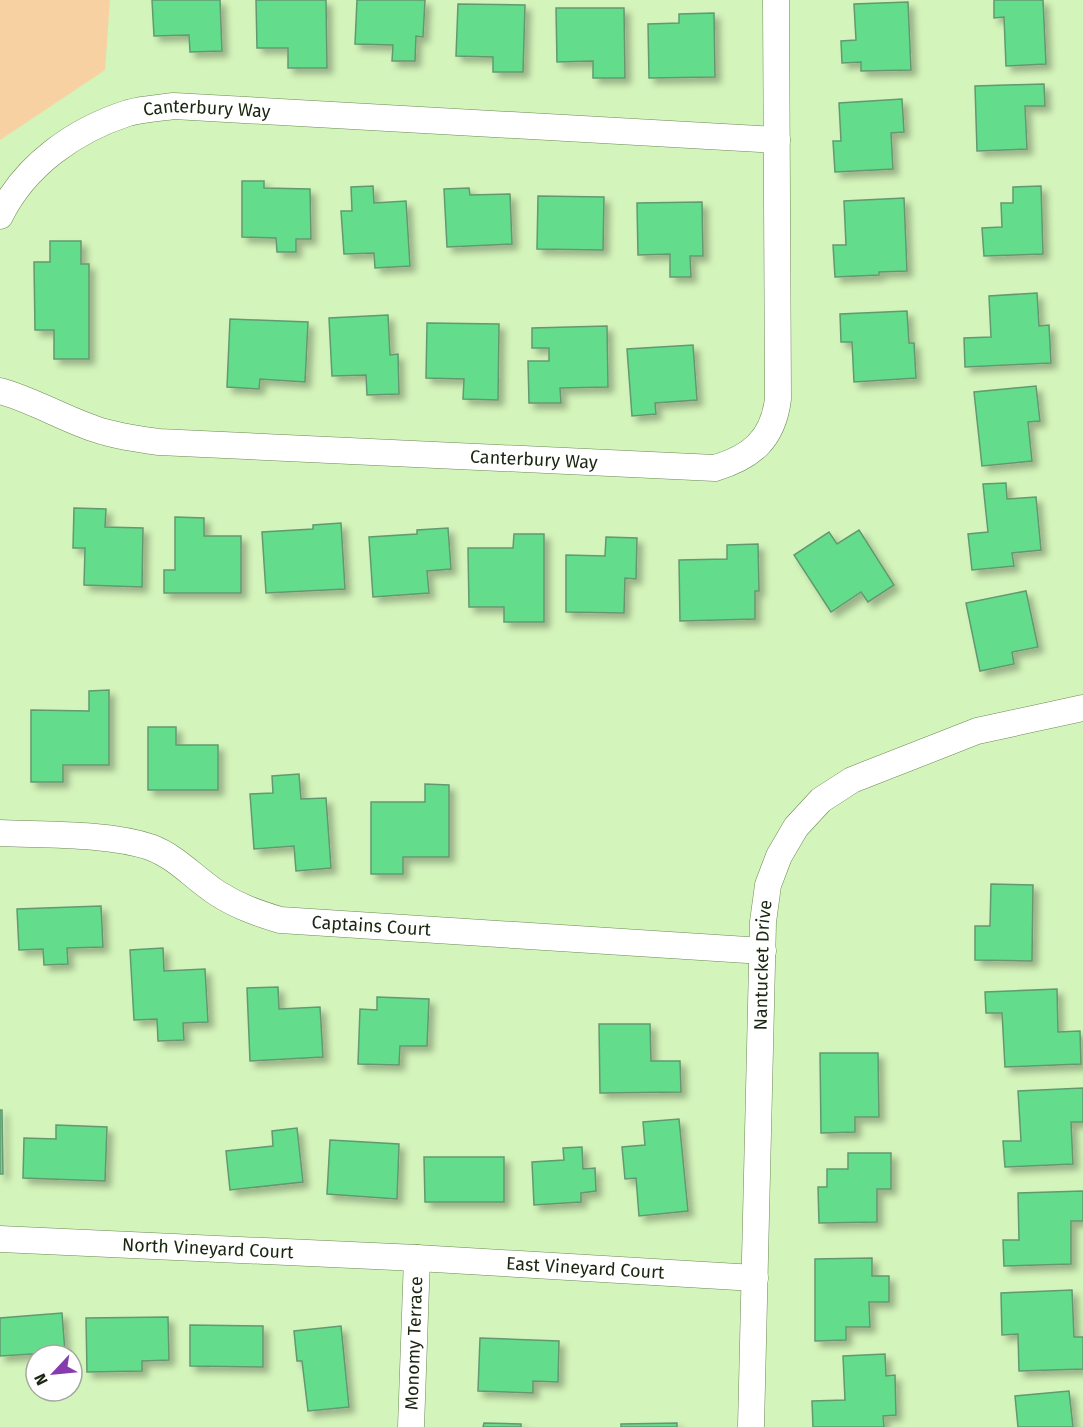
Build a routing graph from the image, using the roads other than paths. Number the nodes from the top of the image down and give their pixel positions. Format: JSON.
{"nodes":[{"id":1,"x":776,"y":0,"type":"edge"},
{"id":2,"x":777,"y":140,"type":"junction"},
{"id":3,"x":0,"y":216,"type":"edge"},
{"id":4,"x":0,"y":391,"type":"edge"},
{"id":5,"x":1083,"y":708,"type":"edge"},
{"id":6,"x":0,"y":833,"type":"edge"},
{"id":7,"x":763,"y":951,"type":"junction"},
{"id":8,"x":0,"y":1239,"type":"edge"},
{"id":9,"x":417,"y":1258,"type":"junction"},
{"id":10,"x":754,"y":1278,"type":"junction"},
{"id":11,"x":411,"y":1427,"type":"edge"},
{"id":12,"x":751,"y":1427,"type":"edge"}],
"edges":[{"from":1,"to":2,"type":"street","name":"Canterbury Way"},
{"from":2,"to":3,"type":"street","name":"Canterbury Way"},
{"from":2,"to":4,"type":"street","name":"Canterbury Way"},
{"from":5,"to":7,"type":"street","name":"Nantucket Drive"},
{"from":6,"to":7,"type":"street","name":"Captains Court"},
{"from":7,"to":10,"type":"street","name":"Nantucket Drive"},
{"from":8,"to":9,"type":"street","name":"North Vineyard Court"},
{"from":9,"to":10,"type":"street","name":"East Vineyard Court"},
{"from":9,"to":11,"type":"street","name":"Monomy Terrace"},
{"from":10,"to":12,"type":"street","name":"Nantucket Drive"}]}
